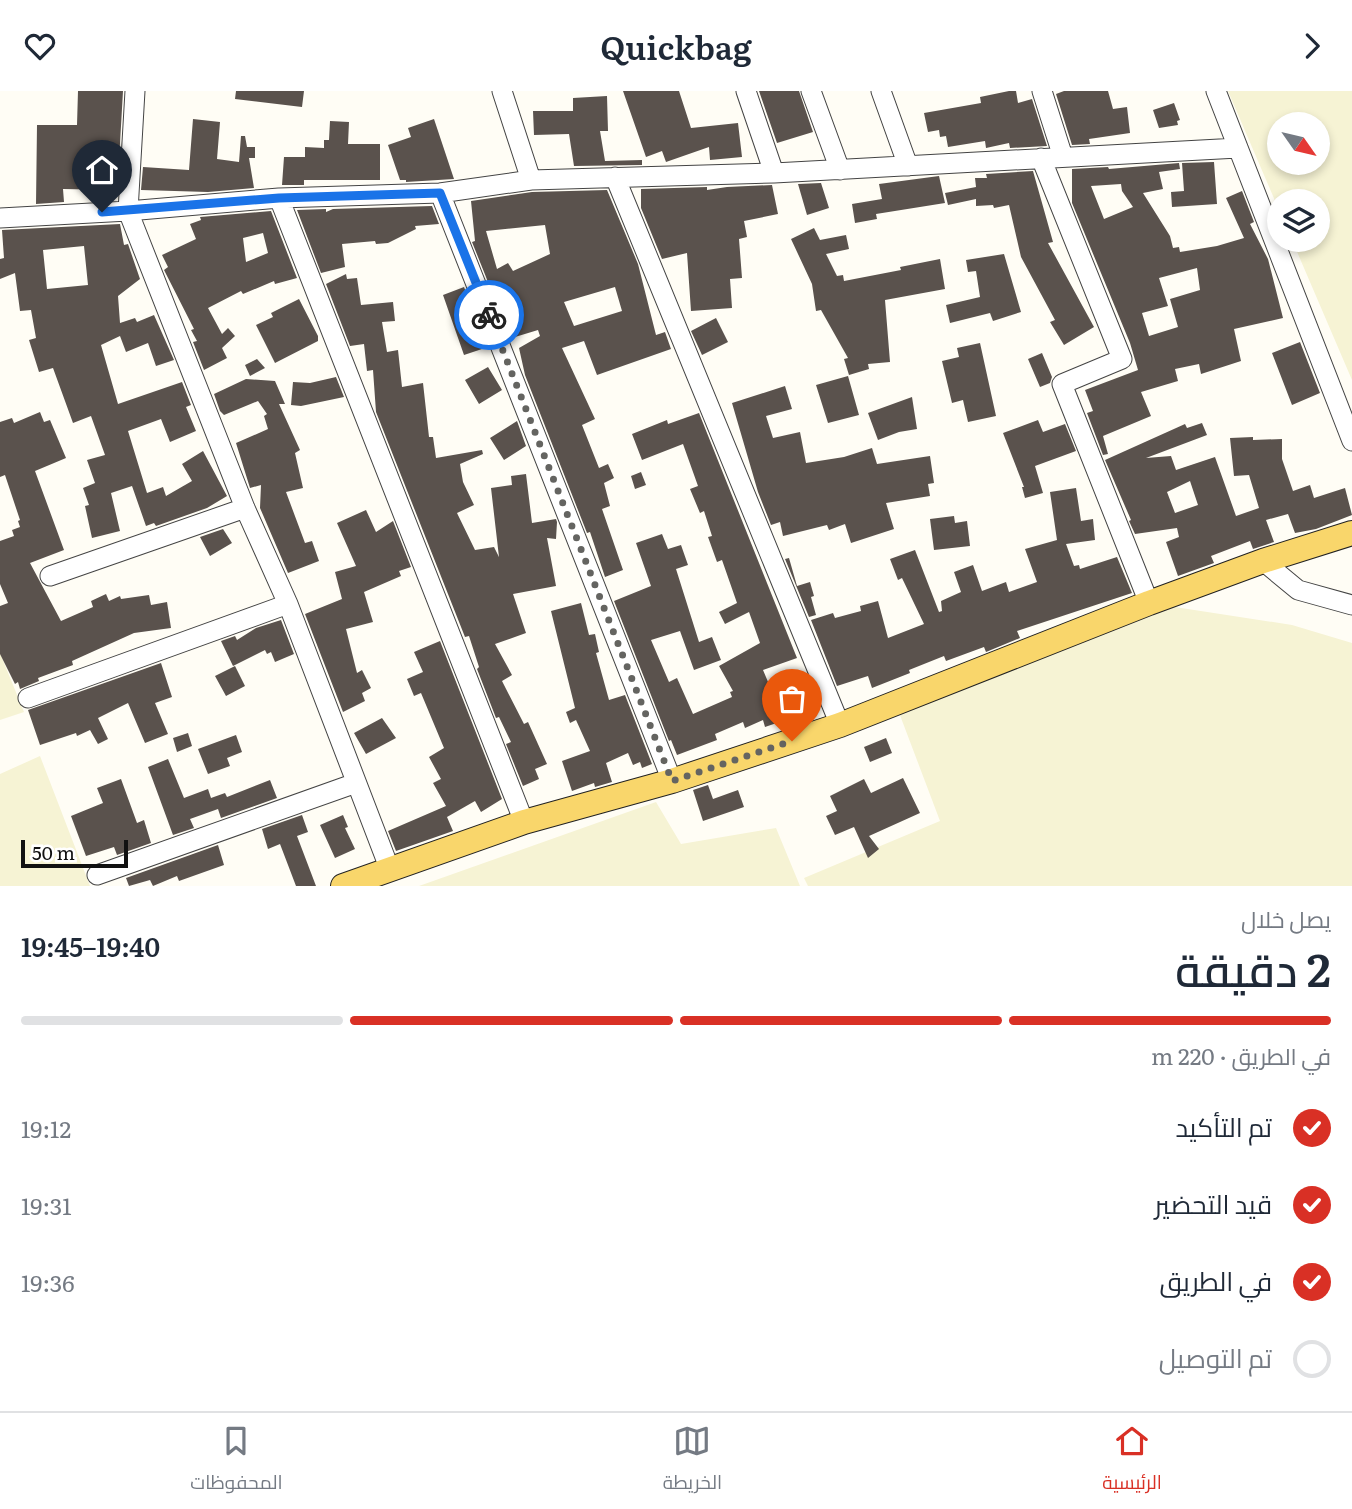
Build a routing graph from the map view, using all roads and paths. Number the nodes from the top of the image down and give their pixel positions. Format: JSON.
{"nodes":[{"id":1,"x":135,"y":91,"type":"edge"},
{"id":2,"x":502,"y":91,"type":"edge"},
{"id":3,"x":746,"y":91,"type":"edge"},
{"id":4,"x":811,"y":91,"type":"edge"},
{"id":5,"x":881,"y":91,"type":"edge"},
{"id":6,"x":1042,"y":91,"type":"edge"},
{"id":7,"x":1216,"y":91,"type":"edge"},
{"id":8,"x":1238,"y":148,"type":"junction"},
{"id":9,"x":1063,"y":157,"type":"junction"},
{"id":10,"x":1041,"y":158,"type":"junction"},
{"id":11,"x":908,"y":166,"type":"junction"},
{"id":12,"x":840,"y":170,"type":"junction"},
{"id":13,"x":775,"y":173,"type":"junction"},
{"id":14,"x":615,"y":177,"type":"junction"},
{"id":15,"x":531,"y":180,"type":"junction"},
{"id":16,"x":440,"y":193,"type":"junction"},
{"id":17,"x":279,"y":198,"type":"junction"},
{"id":18,"x":128,"y":211,"type":"junction"},
{"id":19,"x":0,"y":218,"type":"edge"},
{"id":20,"x":1352,"y":441,"type":"edge"},
{"id":21,"x":245,"y":508,"type":"junction"},
{"id":22,"x":1352,"y":533,"type":"edge"},
{"id":23,"x":1263,"y":561,"type":"junction"},
{"id":24,"x":50,"y":576,"type":"dead end"},
{"id":25,"x":1149,"y":603,"type":"junction"},
{"id":26,"x":288,"y":604,"type":"junction"},
{"id":27,"x":1352,"y":605,"type":"edge"},
{"id":28,"x":28,"y":698,"type":"dead end"},
{"id":29,"x":840,"y":725,"type":"junction"},
{"id":30,"x":672,"y":781,"type":"junction"},
{"id":31,"x":356,"y":783,"type":"junction"},
{"id":32,"x":524,"y":823,"type":"junction"},
{"id":33,"x":390,"y":870,"type":"junction"},
{"id":34,"x":97,"y":875,"type":"dead end"},
{"id":35,"x":343,"y":886,"type":"edge"}],
"edges":[{"from":1,"to":18,"type":"street"},
{"from":2,"to":15,"type":"street"},
{"from":3,"to":13,"type":"street"},
{"from":4,"to":12,"type":"street"},
{"from":5,"to":11,"type":"street"},
{"from":6,"to":9,"type":"street"},
{"from":7,"to":8,"type":"street"},
{"from":8,"to":9,"type":"street"},
{"from":8,"to":20,"type":"street"},
{"from":9,"to":10,"type":"street"},
{"from":10,"to":11,"type":"street"},
{"from":10,"to":25,"type":"street"},
{"from":11,"to":12,"type":"street"},
{"from":12,"to":13,"type":"street"},
{"from":13,"to":14,"type":"street"},
{"from":14,"to":15,"type":"street"},
{"from":14,"to":29,"type":"street"},
{"from":15,"to":16,"type":"street"},
{"from":16,"to":17,"type":"street"},
{"from":16,"to":30,"type":"street"},
{"from":17,"to":18,"type":"street"},
{"from":17,"to":32,"type":"street"},
{"from":18,"to":19,"type":"street"},
{"from":18,"to":21,"type":"street"},
{"from":21,"to":24,"type":"street"},
{"from":21,"to":26,"type":"street"},
{"from":22,"to":23,"type":"main road"},
{"from":23,"to":25,"type":"main road"},
{"from":23,"to":27,"type":"street"},
{"from":25,"to":29,"type":"main road"},
{"from":26,"to":28,"type":"street"},
{"from":26,"to":31,"type":"street"},
{"from":29,"to":30,"type":"main road"},
{"from":30,"to":32,"type":"main road"},
{"from":31,"to":33,"type":"street"},
{"from":31,"to":34,"type":"street"},
{"from":32,"to":33,"type":"main road"},
{"from":33,"to":35,"type":"main road"}]}
